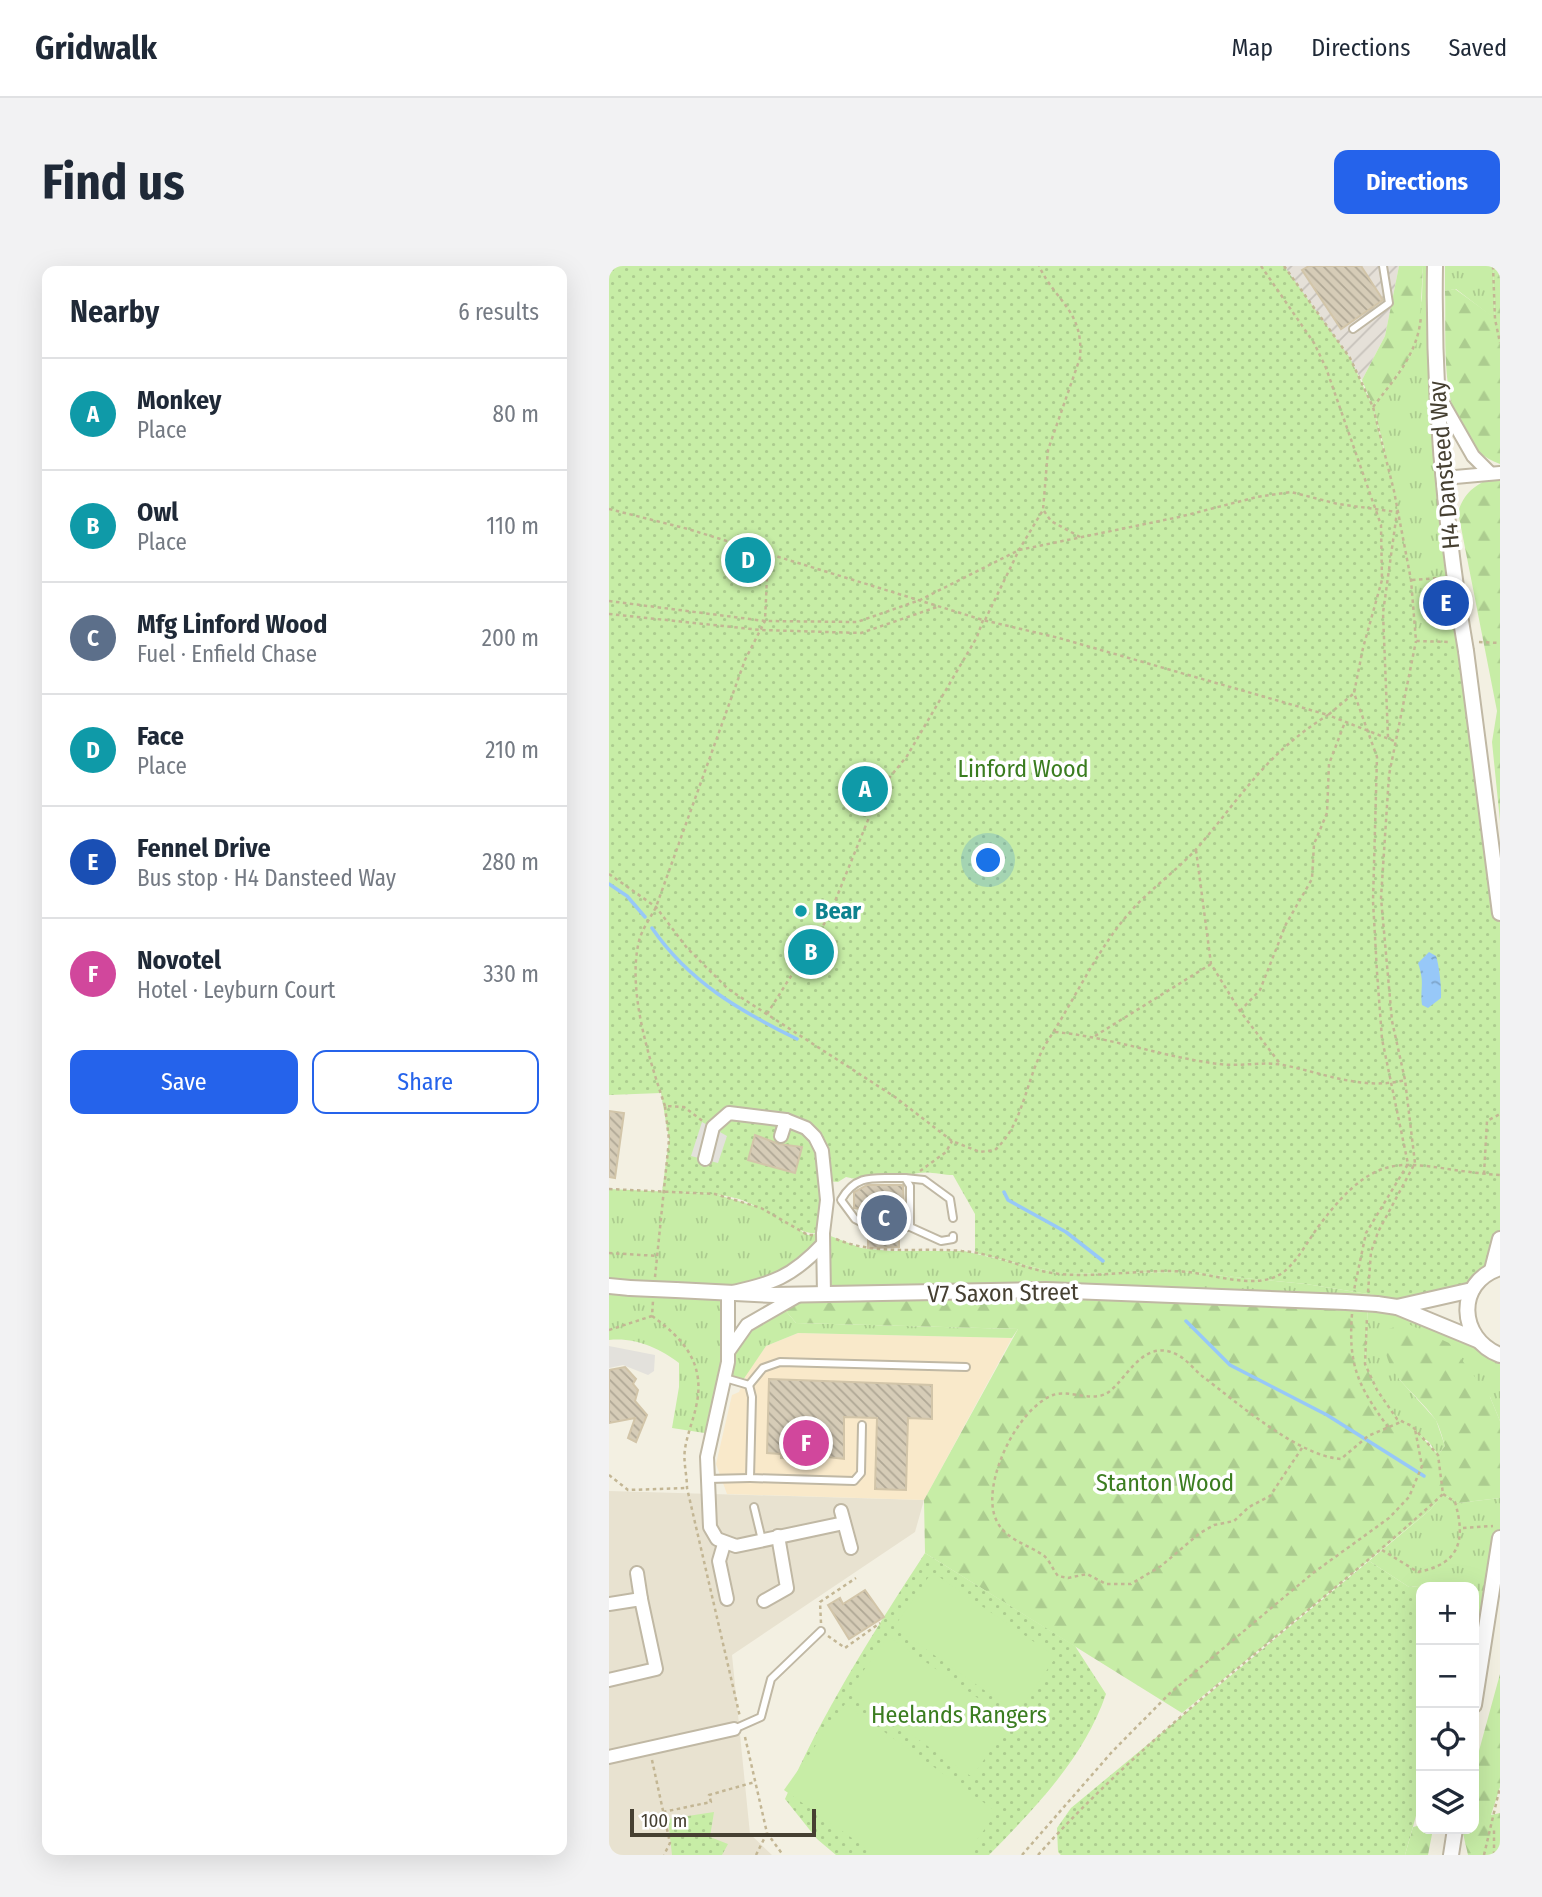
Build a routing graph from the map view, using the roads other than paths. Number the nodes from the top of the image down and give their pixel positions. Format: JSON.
{"nodes":[{"id":1,"x":1383,"y":266,"type":"edge"},
{"id":2,"x":1435,"y":266,"type":"edge"},
{"id":3,"x":1353,"y":329,"type":"dead end"},
{"id":4,"x":1437,"y":393,"type":"junction"},
{"id":5,"x":1495,"y":472,"type":"edge"},
{"id":6,"x":1444,"y":478,"type":"junction"},
{"id":7,"x":1500,"y":913,"type":"edge"},
{"id":8,"x":712,"y":1109,"type":"dead end"},
{"id":9,"x":719,"y":1121,"type":"junction"},
{"id":10,"x":786,"y":1121,"type":"junction"},
{"id":11,"x":781,"y":1136,"type":"dead end"},
{"id":12,"x":705,"y":1159,"type":"dead end"},
{"id":13,"x":905,"y":1178,"type":"junction"},
{"id":14,"x":827,"y":1200,"type":"junction"},
{"id":15,"x":841,"y":1200,"type":"junction"},
{"id":16,"x":953,"y":1218,"type":"dead end"},
{"id":17,"x":869,"y":1226,"type":"dead end"},
{"id":18,"x":899,"y":1227,"type":"dead end"},
{"id":19,"x":910,"y":1227,"type":"junction"},
{"id":20,"x":953,"y":1236,"type":"dead end"},
{"id":21,"x":823,"y":1239,"type":"junction"},
{"id":22,"x":1500,"y":1239,"type":"edge"},
{"id":23,"x":1496,"y":1269,"type":"edge"},
{"id":24,"x":609,"y":1286,"type":"edge"},
{"id":25,"x":1472,"y":1290,"type":"junction"},
{"id":26,"x":728,"y":1293,"type":"junction"},
{"id":27,"x":799,"y":1295,"type":"junction"},
{"id":28,"x":824,"y":1295,"type":"junction"},
{"id":29,"x":1397,"y":1307,"type":"junction"},
{"id":30,"x":1477,"y":1340,"type":"junction"},
{"id":31,"x":728,"y":1352,"type":"junction"},
{"id":32,"x":1500,"y":1355,"type":"edge"},
{"id":33,"x":966,"y":1367,"type":"dead end"},
{"id":34,"x":725,"y":1378,"type":"junction"},
{"id":35,"x":749,"y":1385,"type":"junction"},
{"id":36,"x":862,"y":1425,"type":"dead end"},
{"id":37,"x":750,"y":1478,"type":"junction"},
{"id":38,"x":706,"y":1480,"type":"junction"},
{"id":39,"x":754,"y":1507,"type":"dead end"},
{"id":40,"x":778,"y":1536,"type":"junction"},
{"id":41,"x":1500,"y":1538,"type":"edge"},
{"id":42,"x":762,"y":1540,"type":"junction"},
{"id":43,"x":724,"y":1544,"type":"junction"},
{"id":44,"x":851,"y":1548,"type":"dead end"},
{"id":45,"x":637,"y":1573,"type":"dead end"},
{"id":46,"x":641,"y":1599,"type":"junction"},
{"id":47,"x":727,"y":1599,"type":"dead end"},
{"id":48,"x":764,"y":1601,"type":"dead end"},
{"id":49,"x":609,"y":1604,"type":"edge"},
{"id":50,"x":821,"y":1631,"type":"road end"},
{"id":51,"x":1479,"y":1673,"type":"edge"},
{"id":52,"x":609,"y":1680,"type":"edge"},
{"id":53,"x":738,"y":1728,"type":"joint"},
{"id":54,"x":609,"y":1757,"type":"edge"},
{"id":55,"x":1454,"y":1834,"type":"edge"},
{"id":56,"x":1451,"y":1855,"type":"edge"}],
"edges":[{"from":1,"to":3,"type":"lane"},
{"from":2,"to":4,"type":"street","name":"H4 Dansteed Way"},
{"from":4,"to":5,"type":"street"},
{"from":4,"to":6,"type":"street","name":"H4 Dansteed Way"},
{"from":5,"to":6,"type":"street"},
{"from":6,"to":7,"type":"street","name":"H4 Dansteed Way","bridge":true},
{"from":8,"to":9,"type":"street"},
{"from":9,"to":10,"type":"street"},
{"from":9,"to":12,"type":"street"},
{"from":10,"to":11,"type":"street"},
{"from":10,"to":14,"type":"street"},
{"from":13,"to":15,"type":"lane"},
{"from":13,"to":16,"type":"lane"},
{"from":13,"to":19,"type":"lane"},
{"from":14,"to":15,"type":"lane"},
{"from":14,"to":21,"type":"street"},
{"from":15,"to":17,"type":"lane"},
{"from":18,"to":19,"type":"lane"},
{"from":19,"to":20,"type":"lane"},
{"from":21,"to":26,"type":"street"},
{"from":21,"to":28,"type":"street"},
{"from":22,"to":23,"type":"street"},
{"from":23,"to":25,"type":"street"},
{"from":24,"to":26,"type":"street","name":"V7 Saxon Street","bridge":true},
{"from":25,"to":29,"type":"street","name":"V7 Saxon Street"},
{"from":25,"to":30,"type":"street"},
{"from":26,"to":27,"type":"street","name":"V7 Saxon Street"},
{"from":26,"to":31,"type":"street"},
{"from":27,"to":28,"type":"street","name":"V7 Saxon Street"},
{"from":27,"to":31,"type":"street"},
{"from":28,"to":29,"type":"street","name":"V7 Saxon Street","bridge":true},
{"from":29,"to":30,"type":"street","name":"V7 Saxon Street"},
{"from":30,"to":32,"type":"street","name":"V7 Saxon Street"},
{"from":31,"to":34,"type":"street"},
{"from":33,"to":35,"type":"lane"},
{"from":34,"to":35,"type":"lane"},
{"from":34,"to":38,"type":"street"},
{"from":35,"to":37,"type":"lane"},
{"from":36,"to":37,"type":"lane"},
{"from":37,"to":38,"type":"lane"},
{"from":38,"to":43,"type":"street"},
{"from":39,"to":42,"type":"lane"},
{"from":40,"to":42,"type":"street"},
{"from":40,"to":44,"type":"street"},
{"from":40,"to":48,"type":"street"},
{"from":41,"to":51,"type":"street"},
{"from":42,"to":43,"type":"street"},
{"from":43,"to":47,"type":"street"},
{"from":45,"to":46,"type":"street"},
{"from":46,"to":49,"type":"street"},
{"from":46,"to":52,"type":"street"},
{"from":50,"to":53,"type":"lane"},
{"from":53,"to":54,"type":"street"},
{"from":55,"to":56,"type":"street"}]}
